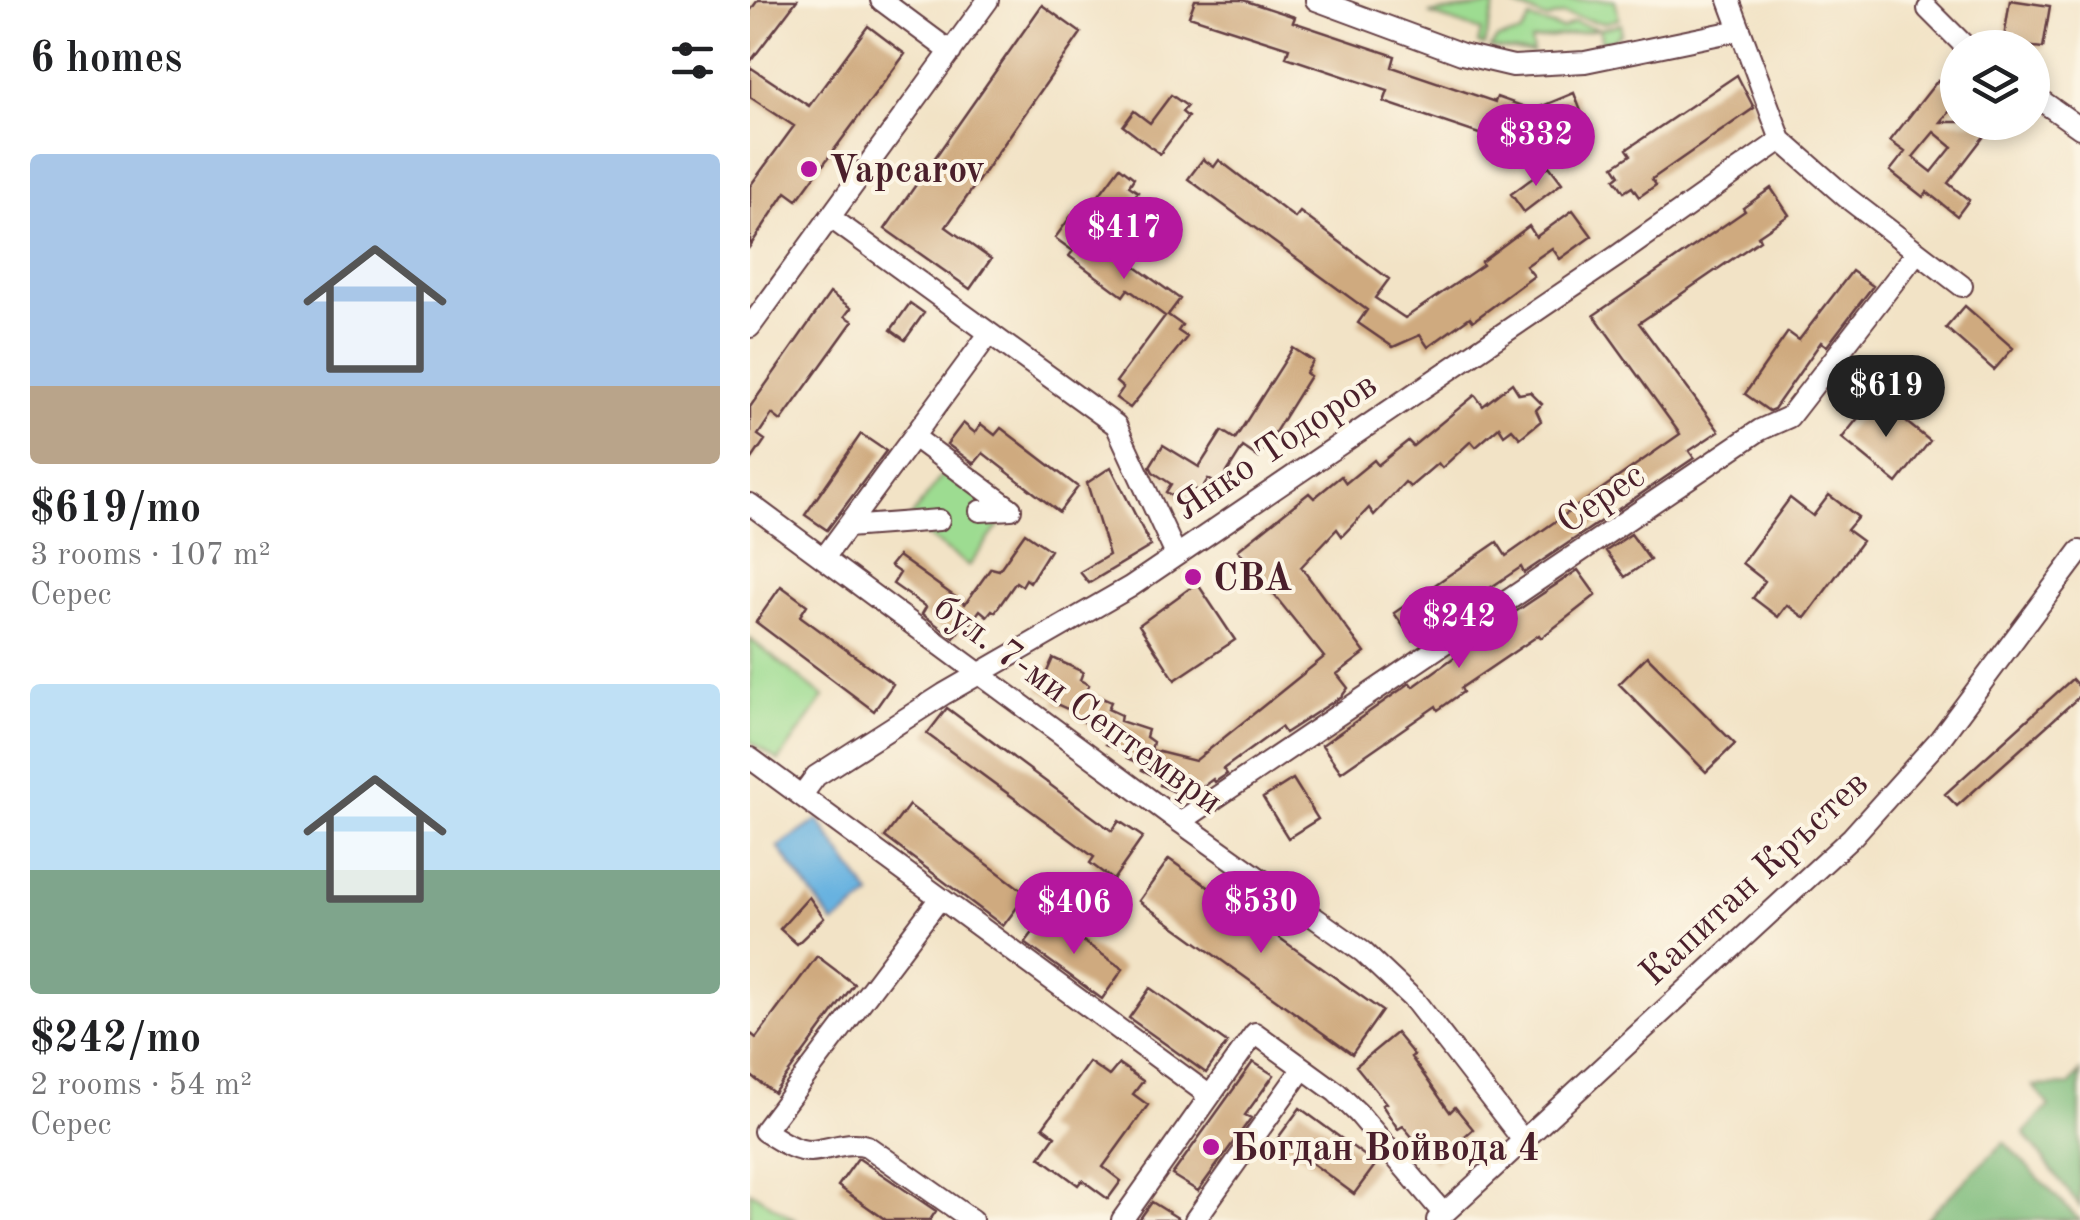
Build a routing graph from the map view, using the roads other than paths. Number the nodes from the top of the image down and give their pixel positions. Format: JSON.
{"nodes":[{"id":1,"x":882,"y":0,"type":"edge"},
{"id":2,"x":988,"y":0,"type":"edge"},
{"id":3,"x":1316,"y":0,"type":"edge"},
{"id":4,"x":1729,"y":0,"type":"edge"},
{"id":5,"x":1928,"y":9,"type":"dead end"},
{"id":6,"x":1740,"y":30,"type":"junction"},
{"id":7,"x":1950,"y":30,"type":"edge"},
{"id":8,"x":951,"y":52,"type":"junction"},
{"id":9,"x":2050,"y":107,"type":"edge"},
{"id":10,"x":2080,"y":128,"type":"edge"},
{"id":11,"x":1781,"y":140,"type":"junction"},
{"id":12,"x":830,"y":218,"type":"junction"},
{"id":13,"x":1917,"y":252,"type":"junction"},
{"id":14,"x":1962,"y":286,"type":"dead end"},
{"id":15,"x":750,"y":327,"type":"edge"},
{"id":16,"x":989,"y":334,"type":"junction"},
{"id":17,"x":914,"y":438,"type":"junction"},
{"id":18,"x":750,"y":504,"type":"edge"},
{"id":19,"x":980,"y":511,"type":"dead end"},
{"id":20,"x":939,"y":520,"type":"dead end"},
{"id":21,"x":847,"y":527,"type":"junction"},
{"id":22,"x":2080,"y":552,"type":"edge"},
{"id":23,"x":1176,"y":555,"type":"junction"},
{"id":24,"x":824,"y":558,"type":"junction"},
{"id":25,"x":980,"y":674,"type":"junction"},
{"id":26,"x":750,"y":758,"type":"edge"},
{"id":27,"x":802,"y":795,"type":"junction"},
{"id":28,"x":1180,"y":822,"type":"junction"},
{"id":29,"x":940,"y":898,"type":"junction"},
{"id":30,"x":1303,"y":1068,"type":"junction"},
{"id":31,"x":1210,"y":1096,"type":"junction"},
{"id":32,"x":1522,"y":1139,"type":"junction"},
{"id":33,"x":1440,"y":1216,"type":"edge"},
{"id":34,"x":972,"y":1220,"type":"edge"},
{"id":35,"x":1122,"y":1220,"type":"edge"},
{"id":36,"x":1194,"y":1220,"type":"edge"}],
"edges":[{"from":1,"to":8,"type":"street"},
{"from":2,"to":8,"type":"street"},
{"from":3,"to":6,"type":"street"},
{"from":4,"to":6,"type":"street"},
{"from":5,"to":7,"type":"street"},
{"from":6,"to":11,"type":"street"},
{"from":8,"to":12,"type":"street"},
{"from":9,"to":10,"type":"street"},
{"from":11,"to":13,"type":"street"},
{"from":11,"to":23,"type":"street","name":"Янко Тодоров"},
{"from":12,"to":15,"type":"street"},
{"from":12,"to":16,"type":"street"},
{"from":13,"to":14,"type":"street"},
{"from":13,"to":28,"type":"street","name":"Серес"},
{"from":16,"to":17,"type":"street"},
{"from":16,"to":23,"type":"street"},
{"from":17,"to":19,"type":"street"},
{"from":17,"to":21,"type":"street"},
{"from":18,"to":24,"type":"street","name":"бул. 7-ми Септември"},
{"from":20,"to":21,"type":"street"},
{"from":21,"to":24,"type":"street"},
{"from":22,"to":32,"type":"street","name":"Капитан Кръстев"},
{"from":23,"to":25,"type":"street","name":"Янко Тодоров"},
{"from":24,"to":25,"type":"street","name":"бул. 7-ми Септември"},
{"from":25,"to":27,"type":"street","name":"Янко Тодоров"},
{"from":25,"to":28,"type":"street","name":"бул. 7-ми Септември"},
{"from":26,"to":27,"type":"street"},
{"from":27,"to":29,"type":"street"},
{"from":28,"to":32,"type":"street","name":"бул. 7-ми Септември"},
{"from":29,"to":31,"type":"street"},
{"from":29,"to":34,"type":"street"},
{"from":30,"to":31,"type":"street"},
{"from":30,"to":33,"type":"street"},
{"from":30,"to":36,"type":"street"},
{"from":31,"to":35,"type":"street"},
{"from":32,"to":33,"type":"street","name":"Капитан Кръстев"}]}
